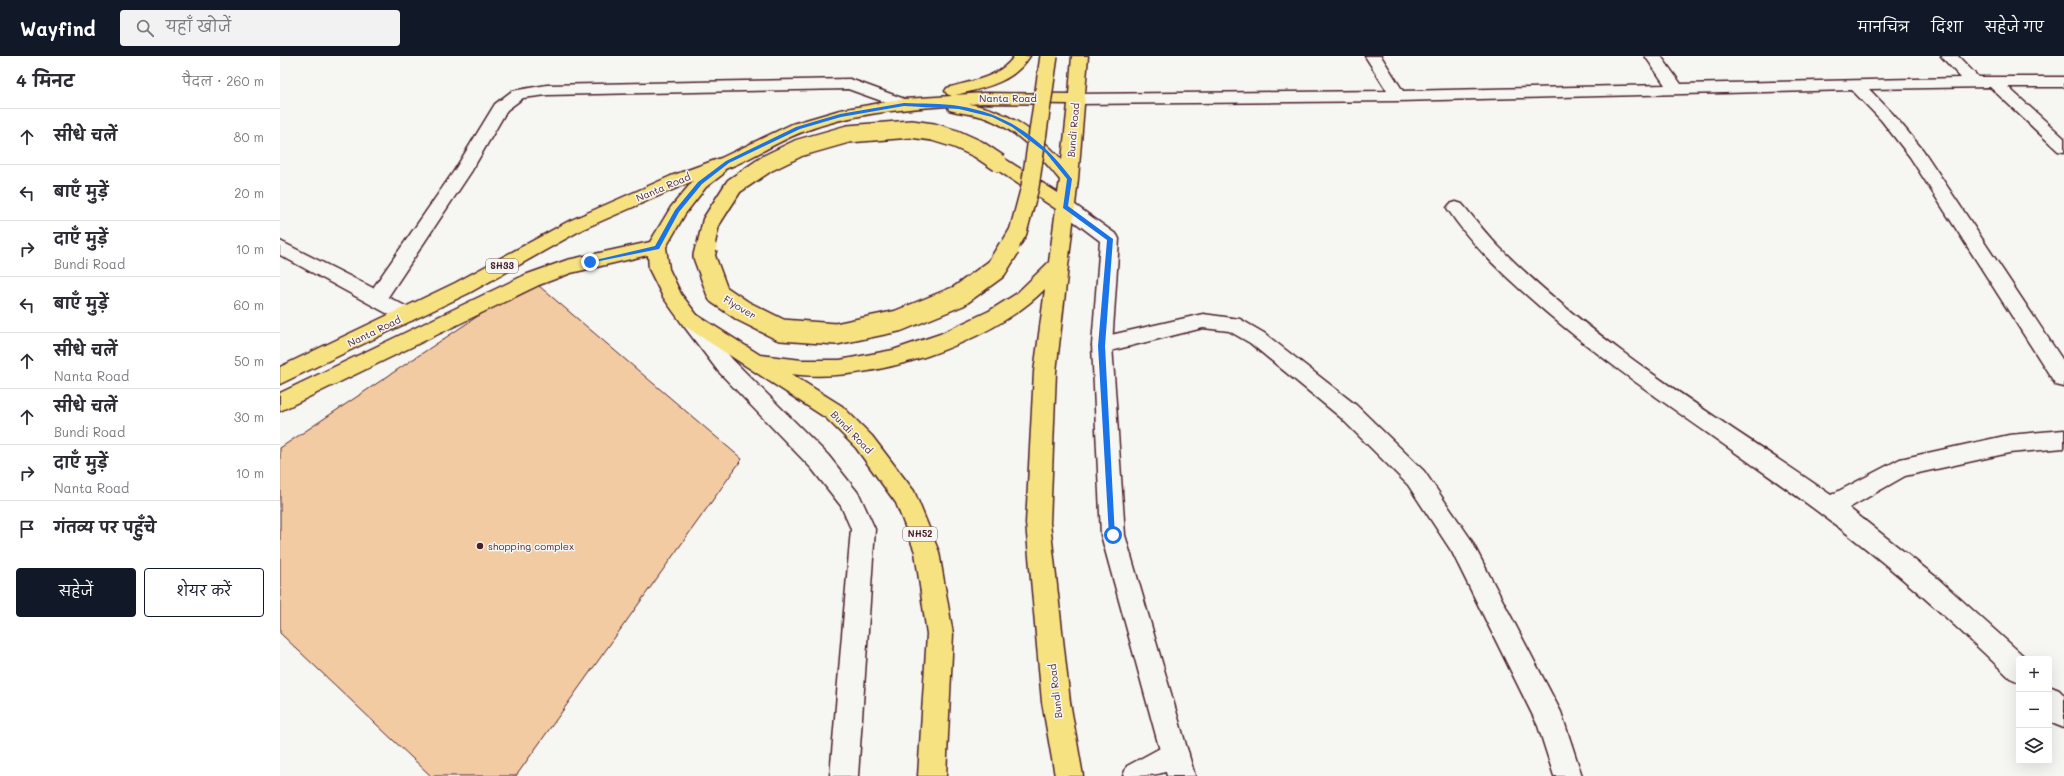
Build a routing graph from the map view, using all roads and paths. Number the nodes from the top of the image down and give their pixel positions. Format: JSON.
{"nodes":[{"id":1,"x":1022,"y":56,"type":"edge"},
{"id":2,"x":1048,"y":56,"type":"edge"},
{"id":3,"x":1080,"y":56,"type":"edge"},
{"id":4,"x":1373,"y":56,"type":"edge"},
{"id":5,"x":1653,"y":56,"type":"edge"},
{"id":6,"x":1949,"y":56,"type":"edge"},
{"id":7,"x":1974,"y":82,"type":"junction"},
{"id":8,"x":1994,"y":82,"type":"junction"},
{"id":9,"x":2064,"y":82,"type":"edge"},
{"id":10,"x":1856,"y":85,"type":"junction"},
{"id":11,"x":1677,"y":90,"type":"junction"},
{"id":12,"x":1398,"y":96,"type":"junction"},
{"id":13,"x":1076,"y":99,"type":"junction"},
{"id":14,"x":904,"y":104,"type":"junction"},
{"id":15,"x":2064,"y":147,"type":"edge"},
{"id":16,"x":728,"y":162,"type":"junction"},
{"id":17,"x":1069,"y":179,"type":"junction"},
{"id":18,"x":1065,"y":206,"type":"junction"},
{"id":19,"x":1456,"y":208,"type":"dead end"},
{"id":20,"x":280,"y":247,"type":"edge"},
{"id":21,"x":657,"y":248,"type":"junction"},
{"id":22,"x":1059,"y":264,"type":"junction"},
{"id":23,"x":376,"y":299,"type":"junction"},
{"id":24,"x":406,"y":315,"type":"junction"},
{"id":25,"x":690,"y":320,"type":"junction"},
{"id":26,"x":1102,"y":346,"type":"junction"},
{"id":27,"x":755,"y":361,"type":"junction"},
{"id":28,"x":280,"y":376,"type":"edge"},
{"id":29,"x":2064,"y":379,"type":"edge"},
{"id":30,"x":280,"y":403,"type":"edge"},
{"id":31,"x":2064,"y":439,"type":"edge"},
{"id":32,"x":1829,"y":507,"type":"junction"},
{"id":33,"x":2016,"y":666,"type":"edge"},
{"id":34,"x":2052,"y":702,"type":"edge"},
{"id":35,"x":2064,"y":714,"type":"edge"},
{"id":36,"x":1178,"y":765,"type":"edge"},
{"id":37,"x":844,"y":776,"type":"edge"},
{"id":38,"x":932,"y":776,"type":"edge"},
{"id":39,"x":1069,"y":776,"type":"edge"},
{"id":40,"x":1137,"y":776,"type":"edge"},
{"id":41,"x":1568,"y":776,"type":"edge"}],
"edges":[{"from":1,"to":14,"type":"main road"},
{"from":2,"to":18,"type":"main road","name":"Flyover","bridge":true},
{"from":3,"to":13,"type":"main road","name":"Bundi Road"},
{"from":4,"to":12,"type":"street"},
{"from":5,"to":11,"type":"street"},
{"from":6,"to":7,"type":"street"},
{"from":7,"to":8,"type":"street"},
{"from":7,"to":10,"type":"street"},
{"from":8,"to":9,"type":"street"},
{"from":8,"to":15,"type":"street"},
{"from":10,"to":11,"type":"street"},
{"from":10,"to":29,"type":"street"},
{"from":11,"to":12,"type":"street"},
{"from":12,"to":13,"type":"street"},
{"from":13,"to":14,"type":"main road","name":"Nanta Road","number":"SH33"},
{"from":13,"to":17,"type":"main road","name":"Bundi Road"},
{"from":14,"to":16,"type":"main road","name":"Nanta Road","number":"SH33"},
{"from":14,"to":17,"type":"main road"},
{"from":14,"to":23,"type":"street"},
{"from":16,"to":21,"type":"main road"},
{"from":16,"to":24,"type":"main road","name":"Nanta Road","number":"SH33"},
{"from":17,"to":18,"type":"main road","name":"Bundi Road"},
{"from":18,"to":22,"type":"main road","name":"Bundi Road"},
{"from":18,"to":26,"type":"street"},
{"from":19,"to":32,"type":"street"},
{"from":20,"to":23,"type":"street"},
{"from":21,"to":25,"type":"main road","name":"Bundi Road"},
{"from":21,"to":30,"type":"main road","number":"SH33"},
{"from":22,"to":27,"type":"main road"},
{"from":22,"to":39,"type":"main road","name":"Bundi Road"},
{"from":23,"to":24,"type":"street"},
{"from":24,"to":28,"type":"main road","name":"Nanta Road","number":"SH33"},
{"from":25,"to":27,"type":"main road","name":"Bundi Road"},
{"from":25,"to":37,"type":"street"},
{"from":26,"to":36,"type":"street"},
{"from":26,"to":41,"type":"street"},
{"from":27,"to":38,"type":"main road","name":"Bundi Road","number":"NH52"},
{"from":31,"to":32,"type":"street"},
{"from":32,"to":33,"type":"street"},
{"from":34,"to":35,"type":"street"},
{"from":36,"to":40,"type":"street"}]}
